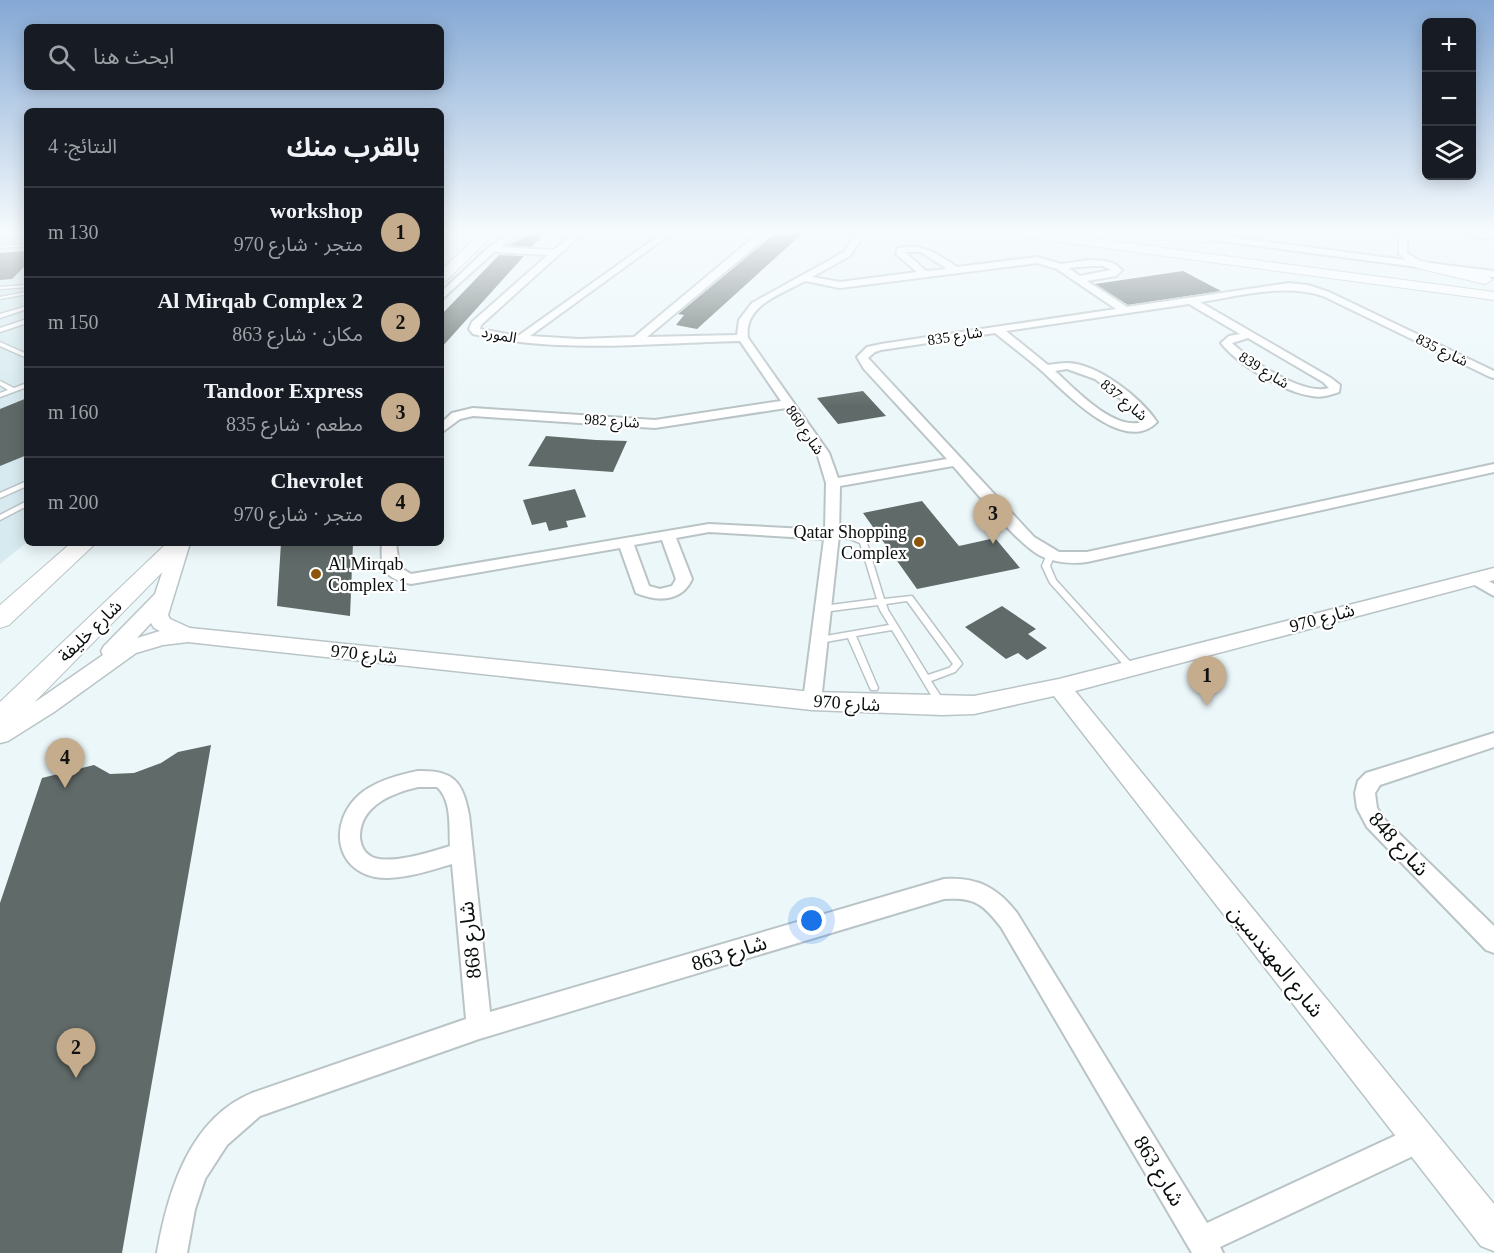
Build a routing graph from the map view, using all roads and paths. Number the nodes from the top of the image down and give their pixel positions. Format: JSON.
{"nodes":[{"id":1,"x":513,"y":290,"type":"edge"},
{"id":2,"x":588,"y":290,"type":"edge"},
{"id":3,"x":697,"y":290,"type":"edge"},
{"id":4,"x":782,"y":290,"type":"edge"},
{"id":5,"x":1095,"y":290,"type":"edge"},
{"id":6,"x":1260,"y":290,"type":"edge"},
{"id":7,"x":1315,"y":290,"type":"edge"},
{"id":8,"x":24,"y":294,"type":"edge"},
{"id":9,"x":0,"y":298,"type":"edge"},
{"id":10,"x":1191,"y":301,"type":"junction"},
{"id":11,"x":24,"y":308,"type":"edge"},
{"id":12,"x":1125,"y":310,"type":"junction"},
{"id":13,"x":0,"y":316,"type":"edge"},
{"id":14,"x":24,"y":322,"type":"edge"},
{"id":15,"x":0,"y":330,"type":"edge"},
{"id":16,"x":998,"y":330,"type":"junction"},
{"id":17,"x":1250,"y":335,"type":"junction"},
{"id":18,"x":743,"y":338,"type":"junction"},
{"id":19,"x":520,"y":339,"type":"junction"},
{"id":20,"x":637,"y":340,"type":"junction"},
{"id":21,"x":0,"y":344,"type":"edge"},
{"id":22,"x":24,"y":356,"type":"edge"},
{"id":23,"x":1046,"y":369,"type":"junction"},
{"id":24,"x":1494,"y":375,"type":"edge"},
{"id":25,"x":0,"y":383,"type":"edge"},
{"id":26,"x":24,"y":386,"type":"edge"},
{"id":27,"x":13,"y":390,"type":"junction"},
{"id":28,"x":0,"y":395,"type":"edge"},
{"id":29,"x":788,"y":404,"type":"junction"},
{"id":30,"x":444,"y":426,"type":"edge"},
{"id":31,"x":955,"y":462,"type":"junction"},
{"id":32,"x":1494,"y":468,"type":"edge"},
{"id":33,"x":833,"y":483,"type":"junction"},
{"id":34,"x":24,"y":484,"type":"edge"},
{"id":35,"x":0,"y":496,"type":"edge"},
{"id":36,"x":24,"y":504,"type":"edge"},
{"id":37,"x":0,"y":518,"type":"edge"},
{"id":38,"x":667,"y":534,"type":"junction"},
{"id":39,"x":832,"y":535,"type":"junction"},
{"id":40,"x":625,"y":542,"type":"junction"},
{"id":41,"x":83,"y":546,"type":"edge"},
{"id":42,"x":177,"y":546,"type":"edge"},
{"id":43,"x":179,"y":546,"type":"edge"},
{"id":44,"x":389,"y":546,"type":"edge"},
{"id":45,"x":1050,"y":556,"type":"junction"},
{"id":46,"x":1485,"y":576,"type":"edge"},
{"id":47,"x":1494,"y":591,"type":"edge"},
{"id":48,"x":161,"y":599,"type":"junction"},
{"id":49,"x":880,"y":602,"type":"junction"},
{"id":50,"x":823,"y":609,"type":"junction"},
{"id":51,"x":0,"y":619,"type":"edge"},
{"id":52,"x":893,"y":627,"type":"junction"},
{"id":53,"x":851,"y":634,"type":"junction"},
{"id":54,"x":188,"y":635,"type":"junction"},
{"id":55,"x":820,"y":640,"type":"junction"},
{"id":56,"x":1131,"y":668,"type":"junction"},
{"id":57,"x":95,"y":669,"type":"junction"},
{"id":58,"x":926,"y":679,"type":"junction"},
{"id":59,"x":1059,"y":687,"type":"junction"},
{"id":60,"x":874,"y":688,"type":"dead end"},
{"id":61,"x":812,"y":701,"type":"junction"},
{"id":62,"x":942,"y":706,"type":"junction"},
{"id":63,"x":0,"y":719,"type":"edge"},
{"id":64,"x":0,"y":734,"type":"edge"},
{"id":65,"x":1494,"y":740,"type":"edge"},
{"id":66,"x":461,"y":852,"type":"junction"},
{"id":67,"x":1494,"y":942,"type":"edge"},
{"id":68,"x":479,"y":1027,"type":"junction"},
{"id":69,"x":1418,"y":1139,"type":"junction"},
{"id":70,"x":1494,"y":1233,"type":"edge"},
{"id":71,"x":1204,"y":1247,"type":"edge"},
{"id":72,"x":172,"y":1253,"type":"edge"}],
"edges":[{"from":1,"to":19,"type":"street","name":"المورد"},
{"from":2,"to":19,"type":"street"},
{"from":3,"to":20,"type":"street"},
{"from":4,"to":18,"type":"street"},
{"from":5,"to":12,"type":"street"},
{"from":6,"to":10,"type":"street","name":"شارع 835"},
{"from":7,"to":24,"type":"street","name":"شارع 835"},
{"from":8,"to":9,"type":"lane"},
{"from":10,"to":12,"type":"street","name":"شارع 835"},
{"from":10,"to":17,"type":"street","name":"شارع 839"},
{"from":11,"to":13,"type":"lane"},
{"from":12,"to":16,"type":"street","name":"شارع 835"},
{"from":14,"to":15,"type":"lane"},
{"from":16,"to":23,"type":"street","name":"شارع 837"},
{"from":16,"to":31,"type":"street","name":"شارع 835"},
{"from":17,"to":17,"type":"street","name":"شارع 839"},
{"from":18,"to":20,"type":"street","name":"المورد"},
{"from":18,"to":29,"type":"street","name":"شارع 860"},
{"from":19,"to":20,"type":"street","name":"المورد"},
{"from":21,"to":22,"type":"lane"},
{"from":23,"to":23,"type":"street","name":"شارع 837"},
{"from":25,"to":27,"type":"lane"},
{"from":26,"to":27,"type":"lane"},
{"from":27,"to":28,"type":"lane"},
{"from":29,"to":30,"type":"street","name":"شارع 982"},
{"from":29,"to":33,"type":"street","name":"شارع 860"},
{"from":31,"to":33,"type":"street"},
{"from":31,"to":45,"type":"street","name":"شارع 835"},
{"from":32,"to":45,"type":"street"},
{"from":33,"to":39,"type":"street","name":"شارع 860"},
{"from":34,"to":35,"type":"lane"},
{"from":36,"to":37,"type":"lane"},
{"from":38,"to":39,"type":"street"},
{"from":38,"to":40,"type":"street"},
{"from":38,"to":40,"type":"street"},
{"from":39,"to":49,"type":"lane"},
{"from":39,"to":50,"type":"street","name":"شارع 860"},
{"from":40,"to":44,"type":"street"},
{"from":41,"to":51,"type":"main road"},
{"from":42,"to":63,"type":"main road","name":"شارع خليفة"},
{"from":43,"to":48,"type":"street","name":"شارع 970"},
{"from":45,"to":56,"type":"lane"},
{"from":46,"to":47,"type":"street"},
{"from":46,"to":56,"type":"street","name":"شارع 970"},
{"from":48,"to":54,"type":"street","name":"شارع 970"},
{"from":48,"to":57,"type":"street"},
{"from":49,"to":50,"type":"lane"},
{"from":49,"to":52,"type":"lane"},
{"from":49,"to":58,"type":"lane"},
{"from":50,"to":55,"type":"street","name":"شارع 860"},
{"from":52,"to":53,"type":"lane"},
{"from":52,"to":58,"type":"lane"},
{"from":53,"to":55,"type":"lane"},
{"from":53,"to":60,"type":"lane"},
{"from":54,"to":57,"type":"street","name":"شارع 970"},
{"from":54,"to":61,"type":"street","name":"شارع 970"},
{"from":55,"to":61,"type":"street","name":"شارع 860"},
{"from":56,"to":59,"type":"street","name":"شارع 970"},
{"from":57,"to":64,"type":"street","name":"شارع 970"},
{"from":58,"to":62,"type":"lane"},
{"from":59,"to":62,"type":"street","name":"شارع 970"},
{"from":59,"to":69,"type":"street","name":"شارع المهندسين"},
{"from":61,"to":62,"type":"street","name":"شارع 970"},
{"from":65,"to":67,"type":"street","name":"شارع 848"},
{"from":66,"to":66,"type":"street","name":"شارع 868"},
{"from":66,"to":68,"type":"street","name":"شارع 868"},
{"from":68,"to":71,"type":"street","name":"شارع 863"},
{"from":68,"to":72,"type":"street","name":"شارع 863"},
{"from":69,"to":70,"type":"street","name":"شارع المهندسين"},
{"from":69,"to":71,"type":"street","name":"شارع 863"}]}
